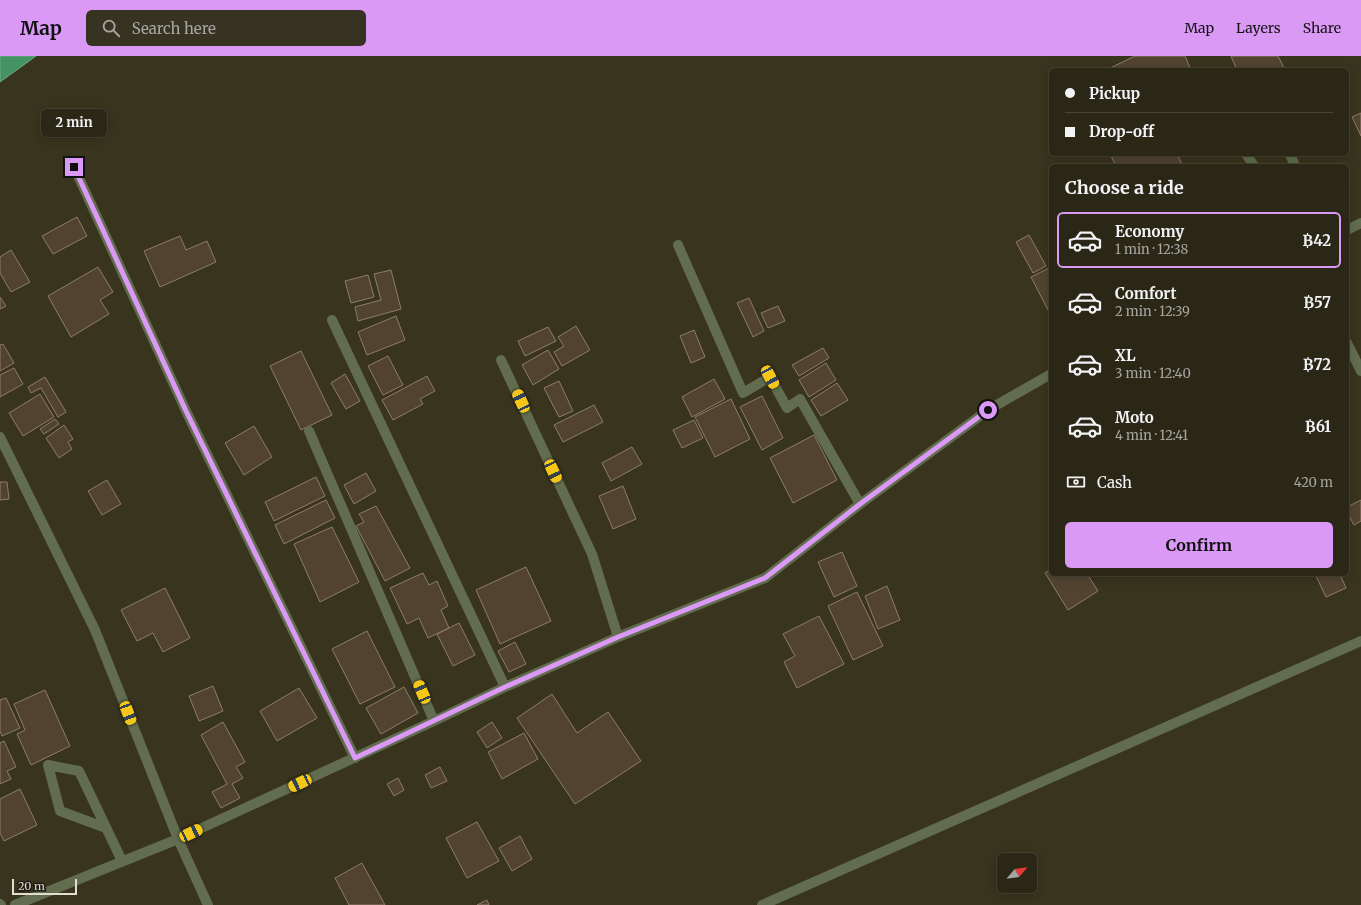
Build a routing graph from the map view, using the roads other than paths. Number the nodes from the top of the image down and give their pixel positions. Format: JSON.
{"nodes":[{"id":1,"x":74,"y":167,"type":"dead end"},
{"id":2,"x":1361,"y":223,"type":"edge"},
{"id":3,"x":1349,"y":229,"type":"edge"},
{"id":4,"x":678,"y":245,"type":"dead end"},
{"id":5,"x":332,"y":320,"type":"dead end"},
{"id":6,"x":1349,"y":347,"type":"edge"},
{"id":7,"x":501,"y":360,"type":"dead end"},
{"id":8,"x":1361,"y":371,"type":"edge"},
{"id":9,"x":1049,"y":375,"type":"edge"},
{"id":10,"x":308,"y":431,"type":"dead end"},
{"id":11,"x":0,"y":437,"type":"edge"},
{"id":12,"x":860,"y":504,"type":"junction"},
{"id":13,"x":618,"y":637,"type":"junction"},
{"id":14,"x":1361,"y":641,"type":"edge"},
{"id":15,"x":505,"y":687,"type":"junction"},
{"id":16,"x":434,"y":721,"type":"junction"},
{"id":17,"x":355,"y":758,"type":"junction"},
{"id":18,"x":106,"y":828,"type":"junction"},
{"id":19,"x":178,"y":839,"type":"junction"},
{"id":20,"x":122,"y":861,"type":"junction"},
{"id":21,"x":15,"y":905,"type":"edge"},
{"id":22,"x":208,"y":905,"type":"edge"},
{"id":23,"x":762,"y":905,"type":"edge"}],
"edges":[{"from":1,"to":17,"type":"street"},
{"from":2,"to":3,"type":"street"},
{"from":4,"to":12,"type":"street"},
{"from":5,"to":15,"type":"street"},
{"from":6,"to":8,"type":"street"},
{"from":7,"to":13,"type":"street"},
{"from":9,"to":12,"type":"street"},
{"from":10,"to":16,"type":"street"},
{"from":11,"to":19,"type":"street"},
{"from":12,"to":13,"type":"street"},
{"from":13,"to":15,"type":"street"},
{"from":14,"to":23,"type":"street"},
{"from":15,"to":16,"type":"street"},
{"from":16,"to":17,"type":"street"},
{"from":17,"to":19,"type":"street"},
{"from":18,"to":18,"type":"street"},
{"from":18,"to":20,"type":"street"},
{"from":19,"to":20,"type":"street"},
{"from":19,"to":22,"type":"street"},
{"from":20,"to":21,"type":"street"}]}
